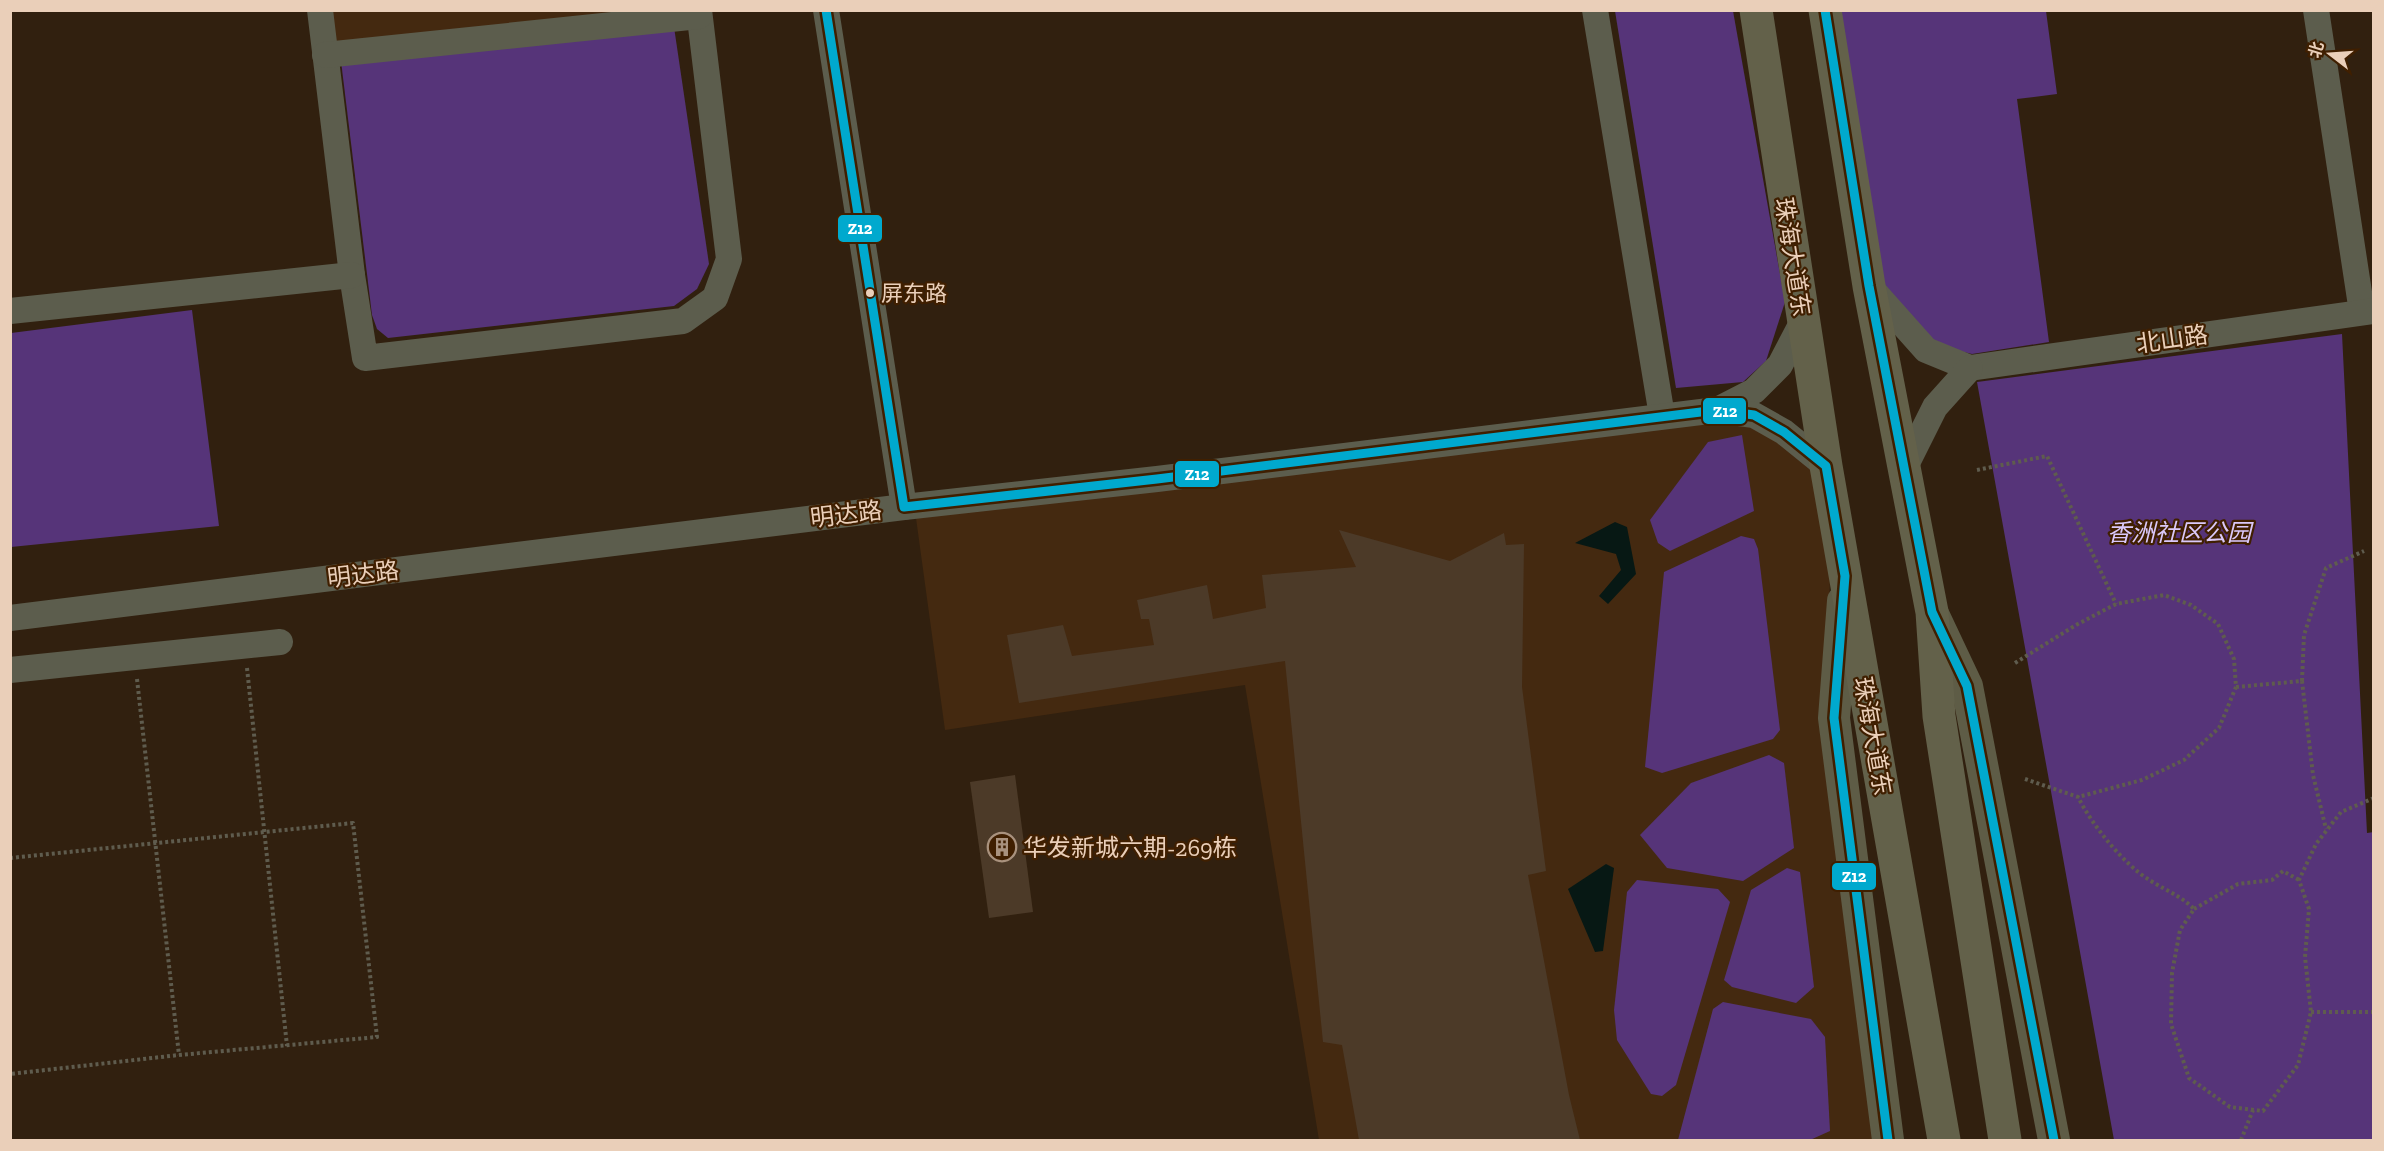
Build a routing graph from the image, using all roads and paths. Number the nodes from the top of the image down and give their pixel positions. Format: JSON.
{"nodes":[{"id":1,"x":320,"y":10,"type":"edge"},
{"id":2,"x":826,"y":10,"type":"edge"},
{"id":3,"x":1595,"y":10,"type":"edge"},
{"id":4,"x":1756,"y":10,"type":"edge"},
{"id":5,"x":1825,"y":10,"type":"edge"},
{"id":6,"x":2316,"y":10,"type":"edge"},
{"id":7,"x":699,"y":14,"type":"edge"},
{"id":8,"x":325,"y":55,"type":"junction"},
{"id":9,"x":352,"y":275,"type":"junction"},
{"id":10,"x":1869,"y":286,"type":"junction"},
{"id":11,"x":10,"y":311,"type":"edge"},
{"id":12,"x":2368,"y":312,"type":"edge"},
{"id":13,"x":1803,"y":321,"type":"junction"},
{"id":14,"x":1970,"y":368,"type":"junction"},
{"id":15,"x":1717,"y":410,"type":"junction"},
{"id":16,"x":1662,"y":416,"type":"junction"},
{"id":17,"x":1826,"y":466,"type":"junction"},
{"id":18,"x":1904,"y":469,"type":"junction"},
{"id":19,"x":1977,"y":470,"type":"dead end"},
{"id":20,"x":904,"y":507,"type":"junction"},
{"id":21,"x":2364,"y":551,"type":"dead end"},
{"id":22,"x":1845,"y":576,"type":"junction"},
{"id":23,"x":2116,"y":604,"type":"junction"},
{"id":24,"x":1932,"y":612,"type":"junction"},
{"id":25,"x":10,"y":618,"type":"edge"},
{"id":26,"x":280,"y":642,"type":"dead end"},
{"id":27,"x":245,"y":646,"type":"junction"},
{"id":28,"x":135,"y":657,"type":"junction"},
{"id":29,"x":2015,"y":663,"type":"dead end"},
{"id":30,"x":10,"y":669,"type":"edge"},
{"id":31,"x":2301,"y":681,"type":"junction"},
{"id":32,"x":2236,"y":687,"type":"junction"},
{"id":33,"x":2025,"y":779,"type":"dead end"},
{"id":34,"x":2078,"y":797,"type":"junction"},
{"id":35,"x":2373,"y":798,"type":"edge"},
{"id":36,"x":2326,"y":830,"type":"junction"},
{"id":37,"x":264,"y":832,"type":"junction"},
{"id":38,"x":155,"y":844,"type":"junction"},
{"id":39,"x":10,"y":858,"type":"edge"},
{"id":40,"x":2299,"y":880,"type":"junction"},
{"id":41,"x":2194,"y":909,"type":"junction"},
{"id":42,"x":2311,"y":1012,"type":"junction"},
{"id":43,"x":2373,"y":1012,"type":"edge"},
{"id":44,"x":286,"y":1046,"type":"junction"},
{"id":45,"x":179,"y":1055,"type":"junction"},
{"id":46,"x":10,"y":1074,"type":"edge"},
{"id":47,"x":2253,"y":1110,"type":"junction"},
{"id":48,"x":1888,"y":1140,"type":"edge"},
{"id":49,"x":1944,"y":1140,"type":"edge"},
{"id":50,"x":2005,"y":1140,"type":"edge"},
{"id":51,"x":2054,"y":1140,"type":"edge"},
{"id":52,"x":2241,"y":1140,"type":"edge"}],
"edges":[{"from":1,"to":8,"type":"street"},
{"from":2,"to":20,"type":"street"},
{"from":3,"to":16,"type":"street"},
{"from":4,"to":13,"type":"highway","name":"珠海大道东"},
{"from":5,"to":10,"type":"highway"},
{"from":6,"to":12,"type":"street"},
{"from":7,"to":8,"type":"street"},
{"from":7,"to":9,"type":"street"},
{"from":8,"to":9,"type":"street"},
{"from":9,"to":11,"type":"street"},
{"from":10,"to":14,"type":"street"},
{"from":10,"to":18,"type":"highway"},
{"from":12,"to":14,"type":"street","name":"北山路"},
{"from":13,"to":15,"type":"street","name":"明达路"},
{"from":13,"to":17,"type":"highway","name":"珠海大道东"},
{"from":14,"to":18,"type":"street"},
{"from":15,"to":16,"type":"street","name":"明达路"},
{"from":15,"to":17,"type":"street","name":"明达路"},
{"from":16,"to":20,"type":"street","name":"明达路"},
{"from":17,"to":22,"type":"highway","name":"珠海大道东"},
{"from":18,"to":24,"type":"highway"},
{"from":19,"to":23,"type":"path"},
{"from":20,"to":25,"type":"street","name":"明达路"},
{"from":21,"to":31,"type":"path"},
{"from":22,"to":48,"type":"main road"},
{"from":22,"to":49,"type":"highway","name":"珠海大道东"},
{"from":23,"to":29,"type":"path"},
{"from":23,"to":32,"type":"path"},
{"from":24,"to":50,"type":"highway"},
{"from":24,"to":51,"type":"main road"},
{"from":26,"to":27,"type":"street"},
{"from":27,"to":28,"type":"street"},
{"from":27,"to":37,"type":"path"},
{"from":28,"to":30,"type":"street"},
{"from":28,"to":38,"type":"path"},
{"from":31,"to":32,"type":"path"},
{"from":31,"to":36,"type":"path"},
{"from":32,"to":34,"type":"path"},
{"from":33,"to":34,"type":"path"},
{"from":34,"to":41,"type":"path"},
{"from":35,"to":36,"type":"path"},
{"from":36,"to":40,"type":"path"},
{"from":37,"to":38,"type":"path"},
{"from":37,"to":44,"type":"path"},
{"from":37,"to":44,"type":"path"},
{"from":38,"to":39,"type":"path"},
{"from":38,"to":45,"type":"path"},
{"from":40,"to":41,"type":"path"},
{"from":40,"to":42,"type":"path"},
{"from":41,"to":47,"type":"path"},
{"from":42,"to":43,"type":"path"},
{"from":42,"to":47,"type":"path"},
{"from":44,"to":45,"type":"path"},
{"from":45,"to":46,"type":"path"},
{"from":47,"to":52,"type":"path"}]}
